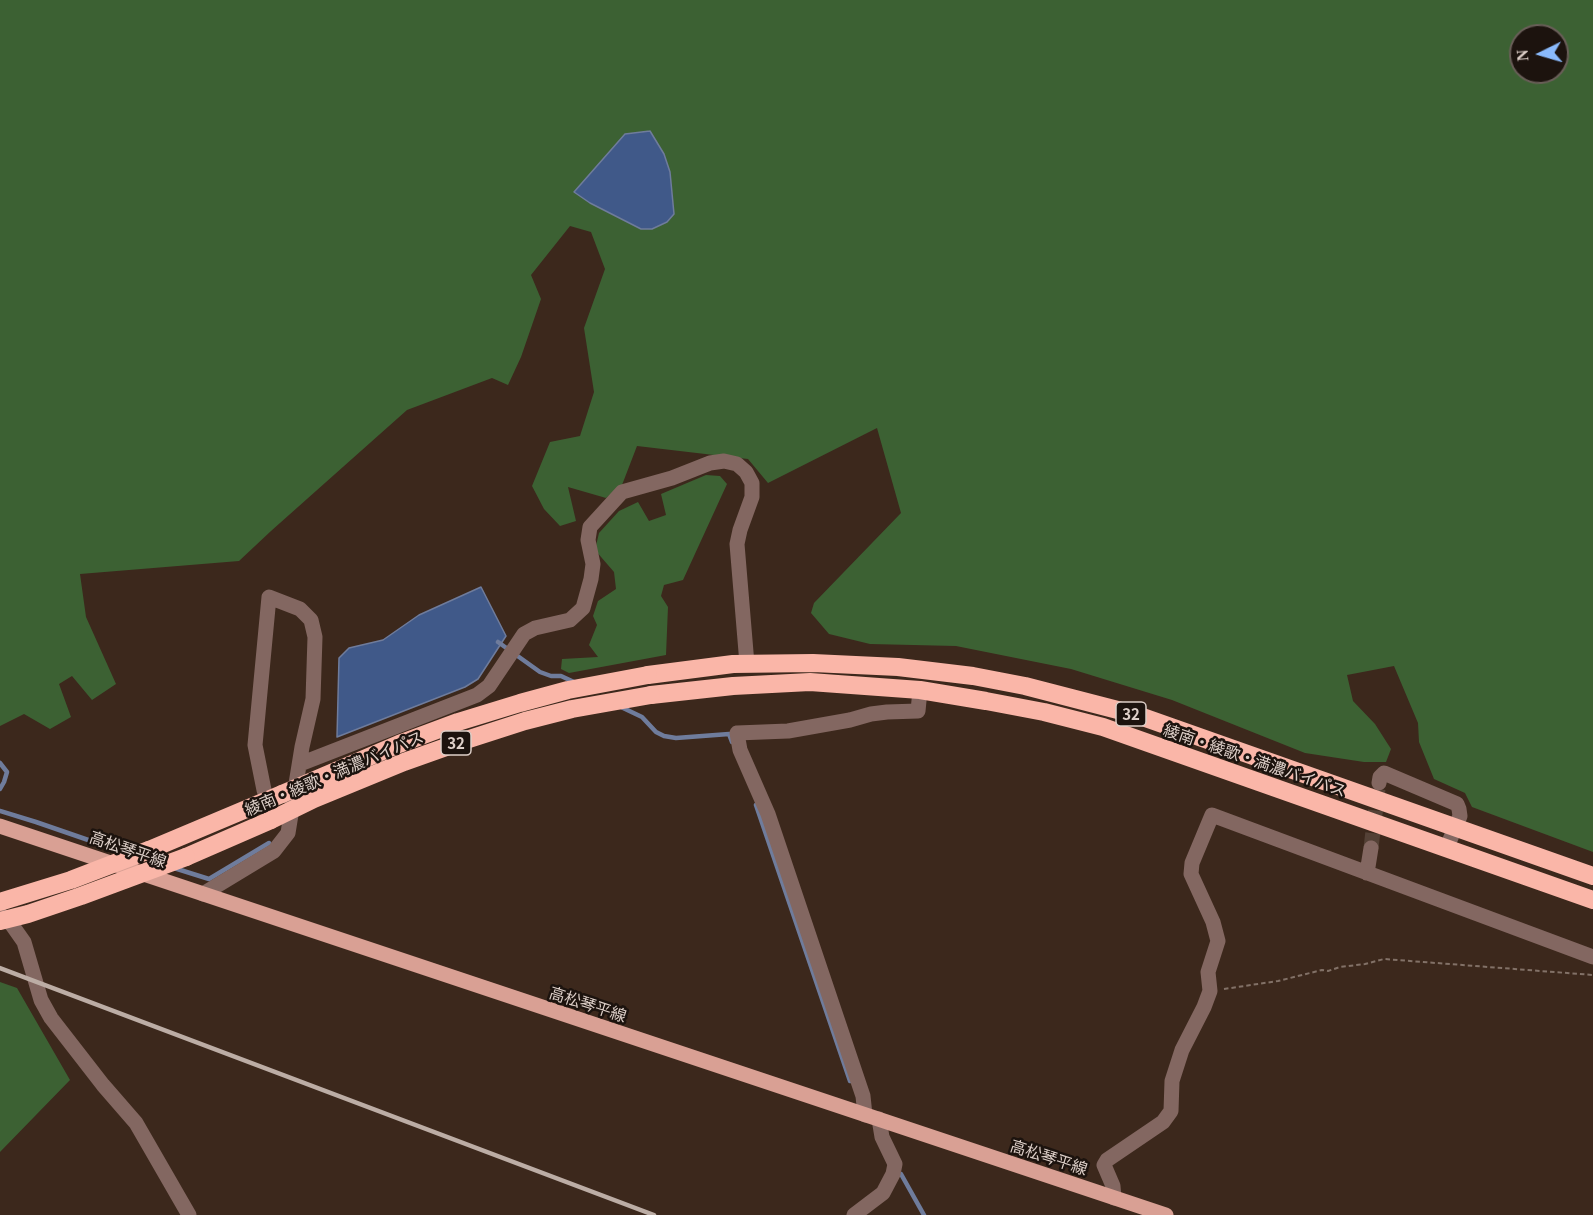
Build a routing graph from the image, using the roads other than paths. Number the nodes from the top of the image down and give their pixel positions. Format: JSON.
{"nodes":[{"id":1,"x":747,"y":664,"type":"junction"},
{"id":2,"x":920,"y":690,"type":"junction"},
{"id":3,"x":300,"y":764,"type":"junction"},
{"id":4,"x":1379,"y":783,"type":"dead end"},
{"id":5,"x":275,"y":797,"type":"junction"},
{"id":6,"x":0,"y":826,"type":"edge"},
{"id":7,"x":1455,"y":827,"type":"junction"},
{"id":8,"x":1371,"y":848,"type":"tunnel mouth"},
{"id":9,"x":1447,"y":848,"type":"junction"},
{"id":10,"x":1367,"y":873,"type":"junction"},
{"id":11,"x":1593,"y":876,"type":"edge"},
{"id":12,"x":203,"y":894,"type":"junction"},
{"id":13,"x":1593,"y":900,"type":"edge"},
{"id":14,"x":0,"y":902,"type":"edge"},
{"id":15,"x":0,"y":914,"type":"edge"},
{"id":16,"x":0,"y":921,"type":"edge"},
{"id":17,"x":1593,"y":957,"type":"edge"},
{"id":18,"x":872,"y":1117,"type":"junction"},
{"id":19,"x":1114,"y":1198,"type":"junction"},
{"id":20,"x":1139,"y":1210,"type":"edge"},
{"id":21,"x":189,"y":1215,"type":"edge"},
{"id":22,"x":854,"y":1215,"type":"edge"},
{"id":23,"x":1166,"y":1215,"type":"edge"}],
"edges":[{"from":1,"to":3,"type":"street"},
{"from":1,"to":5,"type":"highway","name":"綾南・綾歌・満濃バイパス","number":"32","bridge":true},
{"from":1,"to":7,"type":"highway","name":"綾南・綾歌・満濃バイパス","number":"32"},
{"from":2,"to":9,"type":"highway","name":"綾南・綾歌・満濃バイパス","number":"32"},
{"from":2,"to":16,"type":"highway","name":"綾南・綾歌・満濃バイパス","number":"32","bridge":true},
{"from":2,"to":18,"type":"street"},
{"from":3,"to":5,"type":"street"},
{"from":3,"to":12,"type":"street"},
{"from":4,"to":7,"type":"street"},
{"from":5,"to":14,"type":"highway","name":"綾南・綾歌・満濃バイパス","number":"32","bridge":true},
{"from":6,"to":12,"type":"main road","name":"高松琴平線"},
{"from":7,"to":9,"type":"street"},
{"from":7,"to":11,"type":"highway","name":"綾南・綾歌・満濃バイパス","number":"32"},
{"from":8,"to":10,"type":"street"},
{"from":9,"to":13,"type":"highway","name":"綾南・綾歌・満濃バイパス","number":"32"},
{"from":10,"to":17,"type":"street"},
{"from":10,"to":19,"type":"street"},
{"from":12,"to":18,"type":"main road","name":"高松琴平線"},
{"from":15,"to":21,"type":"street"},
{"from":18,"to":19,"type":"main road","name":"高松琴平線"},
{"from":18,"to":22,"type":"street"},
{"from":19,"to":20,"type":"main road","name":"高松琴平線"},
{"from":20,"to":23,"type":"main road","name":"高松琴平線"}]}
